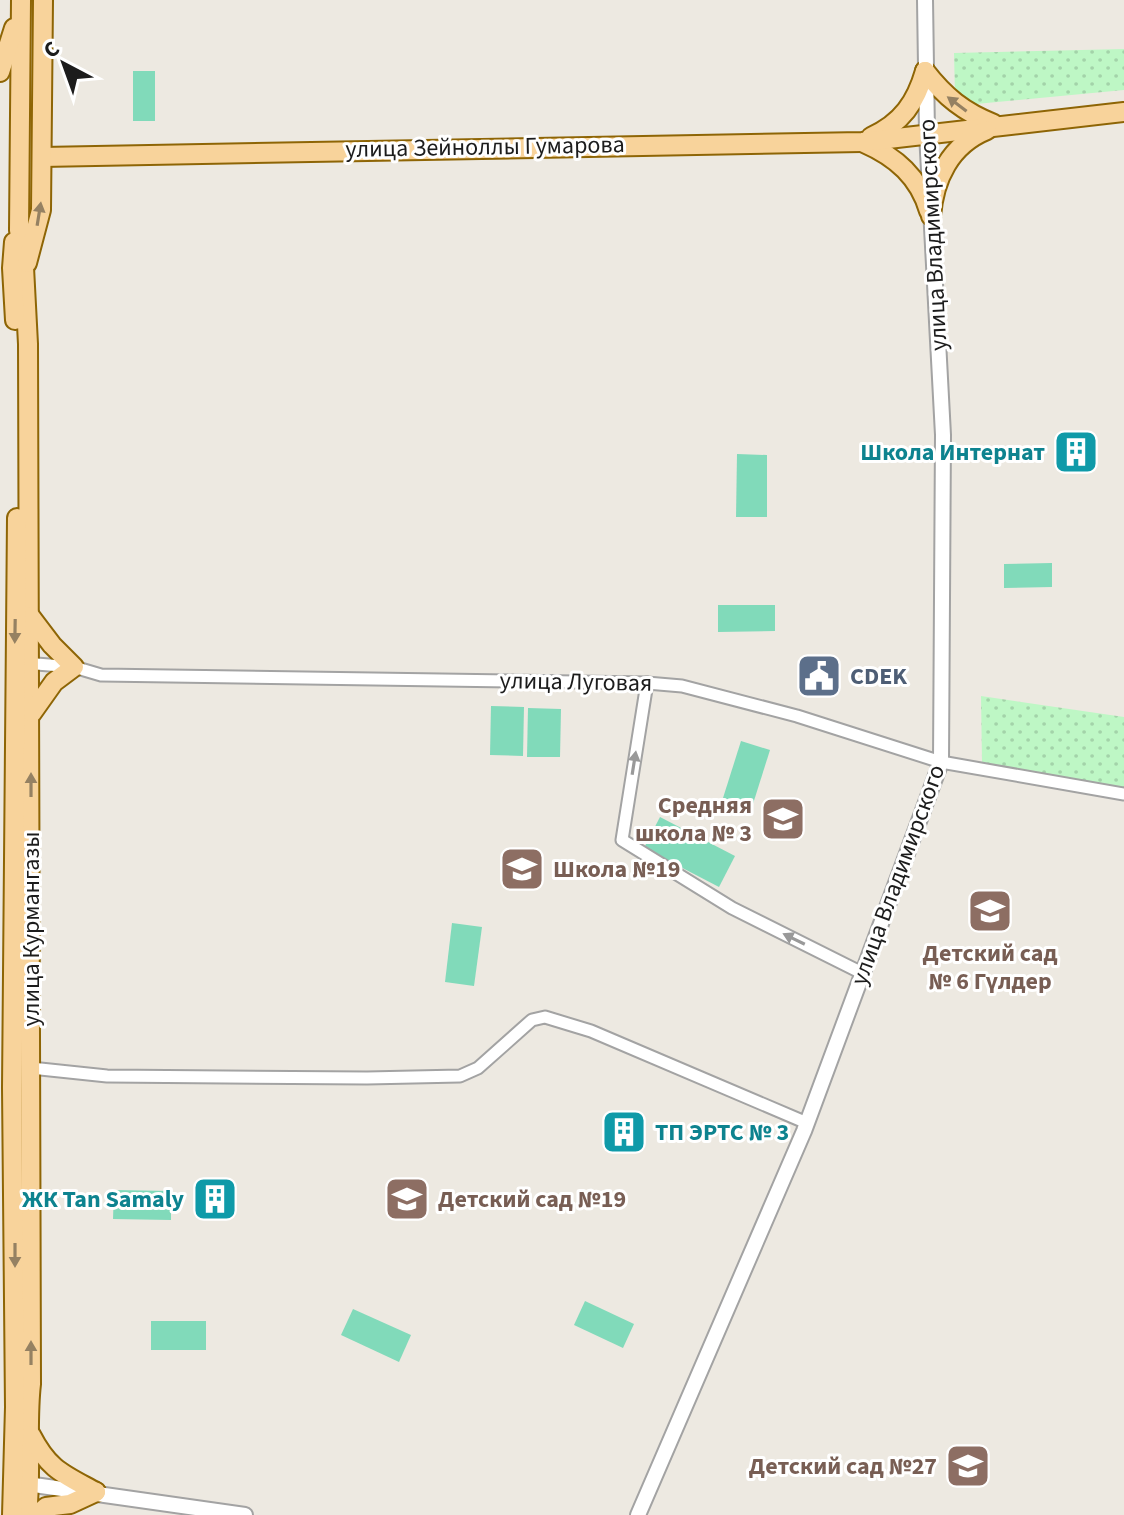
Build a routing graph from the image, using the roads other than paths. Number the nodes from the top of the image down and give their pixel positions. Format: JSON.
{"nodes":[{"id":1,"x":43,"y":0,"type":"edge"},
{"id":2,"x":925,"y":0,"type":"edge"},
{"id":3,"x":21,"y":3,"type":"edge"},
{"id":4,"x":925,"y":71,"type":"junction"},
{"id":5,"x":0,"y":72,"type":"edge"},
{"id":6,"x":1124,"y":112,"type":"edge"},
{"id":7,"x":997,"y":125,"type":"junction"},
{"id":8,"x":927,"y":133,"type":"junction"},
{"id":9,"x":862,"y":142,"type":"junction"},
{"id":10,"x":42,"y":157,"type":"junction"},
{"id":11,"x":931,"y":216,"type":"junction"},
{"id":12,"x":0,"y":239,"type":"edge"},
{"id":13,"x":18,"y":269,"type":"junction"},
{"id":14,"x":23,"y":558,"type":"junction"},
{"id":15,"x":30,"y":616,"type":"junction"},
{"id":16,"x":23,"y":663,"type":"junction"},
{"id":17,"x":74,"y":667,"type":"junction"},
{"id":18,"x":647,"y":683,"type":"junction"},
{"id":19,"x":31,"y":714,"type":"junction"},
{"id":20,"x":941,"y":762,"type":"junction"},
{"id":21,"x":1124,"y":794,"type":"edge"},
{"id":22,"x":864,"y":974,"type":"junction"},
{"id":23,"x":31,"y":1068,"type":"junction"},
{"id":24,"x":807,"y":1123,"type":"junction"},
{"id":25,"x":16,"y":1385,"type":"edge"},
{"id":26,"x":29,"y":1431,"type":"junction"},
{"id":27,"x":22,"y":1483,"type":"junction"},
{"id":28,"x":96,"y":1492,"type":"junction"},
{"id":29,"x":12,"y":1515,"type":"edge"},
{"id":30,"x":27,"y":1515,"type":"edge"},
{"id":31,"x":37,"y":1515,"type":"edge"},
{"id":32,"x":245,"y":1515,"type":"edge"},
{"id":33,"x":638,"y":1515,"type":"edge"}],
"edges":[{"from":1,"to":10,"type":"main road"},
{"from":2,"to":4,"type":"street","name":"улица Владимирского"},
{"from":3,"to":5,"type":"main road"},
{"from":3,"to":13,"type":"main road","name":"улица Курмангазы"},
{"from":7,"to":4,"type":"main road","one_way":true},
{"from":4,"to":8,"type":"street","name":"улица Владимирского"},
{"from":4,"to":9,"type":"main road"},
{"from":6,"to":7,"type":"main road","name":"улица Зейноллы Гумарова"},
{"from":7,"to":8,"type":"main road","name":"улица Зейноллы Гумарова"},
{"from":7,"to":11,"type":"main road"},
{"from":8,"to":9,"type":"main road","name":"улица Зейноллы Гумарова"},
{"from":8,"to":11,"type":"street","name":"улица Владимирского"},
{"from":9,"to":10,"type":"main road","name":"улица Зейноллы Гумарова"},
{"from":9,"to":11,"type":"main road"},
{"from":13,"to":10,"type":"main road","one_way":true},
{"from":11,"to":20,"type":"street","name":"улица Владимирского"},
{"from":12,"to":13,"type":"main road"},
{"from":13,"to":14,"type":"main road","name":"улица Курмангазы"},
{"from":14,"to":15,"type":"main road","name":"улица Курмангазы"},
{"from":14,"to":16,"type":"main road","name":"улица Курмангазы","one_way":true},
{"from":15,"to":16,"type":"main road","name":"улица Курмангазы"},
{"from":15,"to":17,"type":"main road"},
{"from":16,"to":17,"type":"street","name":"улица Луговая"},
{"from":16,"to":19,"type":"main road","name":"улица Курмангазы"},
{"from":16,"to":25,"type":"main road","name":"улица Курмангазы","one_way":true},
{"from":17,"to":18,"type":"street","name":"улица Луговая"},
{"from":17,"to":19,"type":"main road"},
{"from":18,"to":20,"type":"street","name":"улица Луговая"},
{"from":22,"to":18,"type":"street","one_way":true},
{"from":23,"to":19,"type":"main road","name":"улица Курмангазы","one_way":true},
{"from":20,"to":21,"type":"street","name":"улица Луговая"},
{"from":20,"to":22,"type":"street","name":"улица Владимирского"},
{"from":22,"to":24,"type":"street","name":"улица Владимирского"},
{"from":23,"to":24,"type":"street"},
{"from":25,"to":23,"type":"main road","name":"улица Курмангазы","one_way":true},
{"from":24,"to":33,"type":"street","name":"улица Владимирского"},
{"from":25,"to":26,"type":"main road","name":"улица Курмангазы"},
{"from":25,"to":27,"type":"main road","name":"улица Курмангазы"},
{"from":26,"to":27,"type":"main road","name":"улица Курмангазы"},
{"from":26,"to":28,"type":"main road"},
{"from":27,"to":28,"type":"street"},
{"from":27,"to":29,"type":"main road","name":"улица Курмангазы"},
{"from":27,"to":30,"type":"main road","name":"улица Курмангазы"},
{"from":28,"to":31,"type":"main road"},
{"from":28,"to":32,"type":"street"}]}
